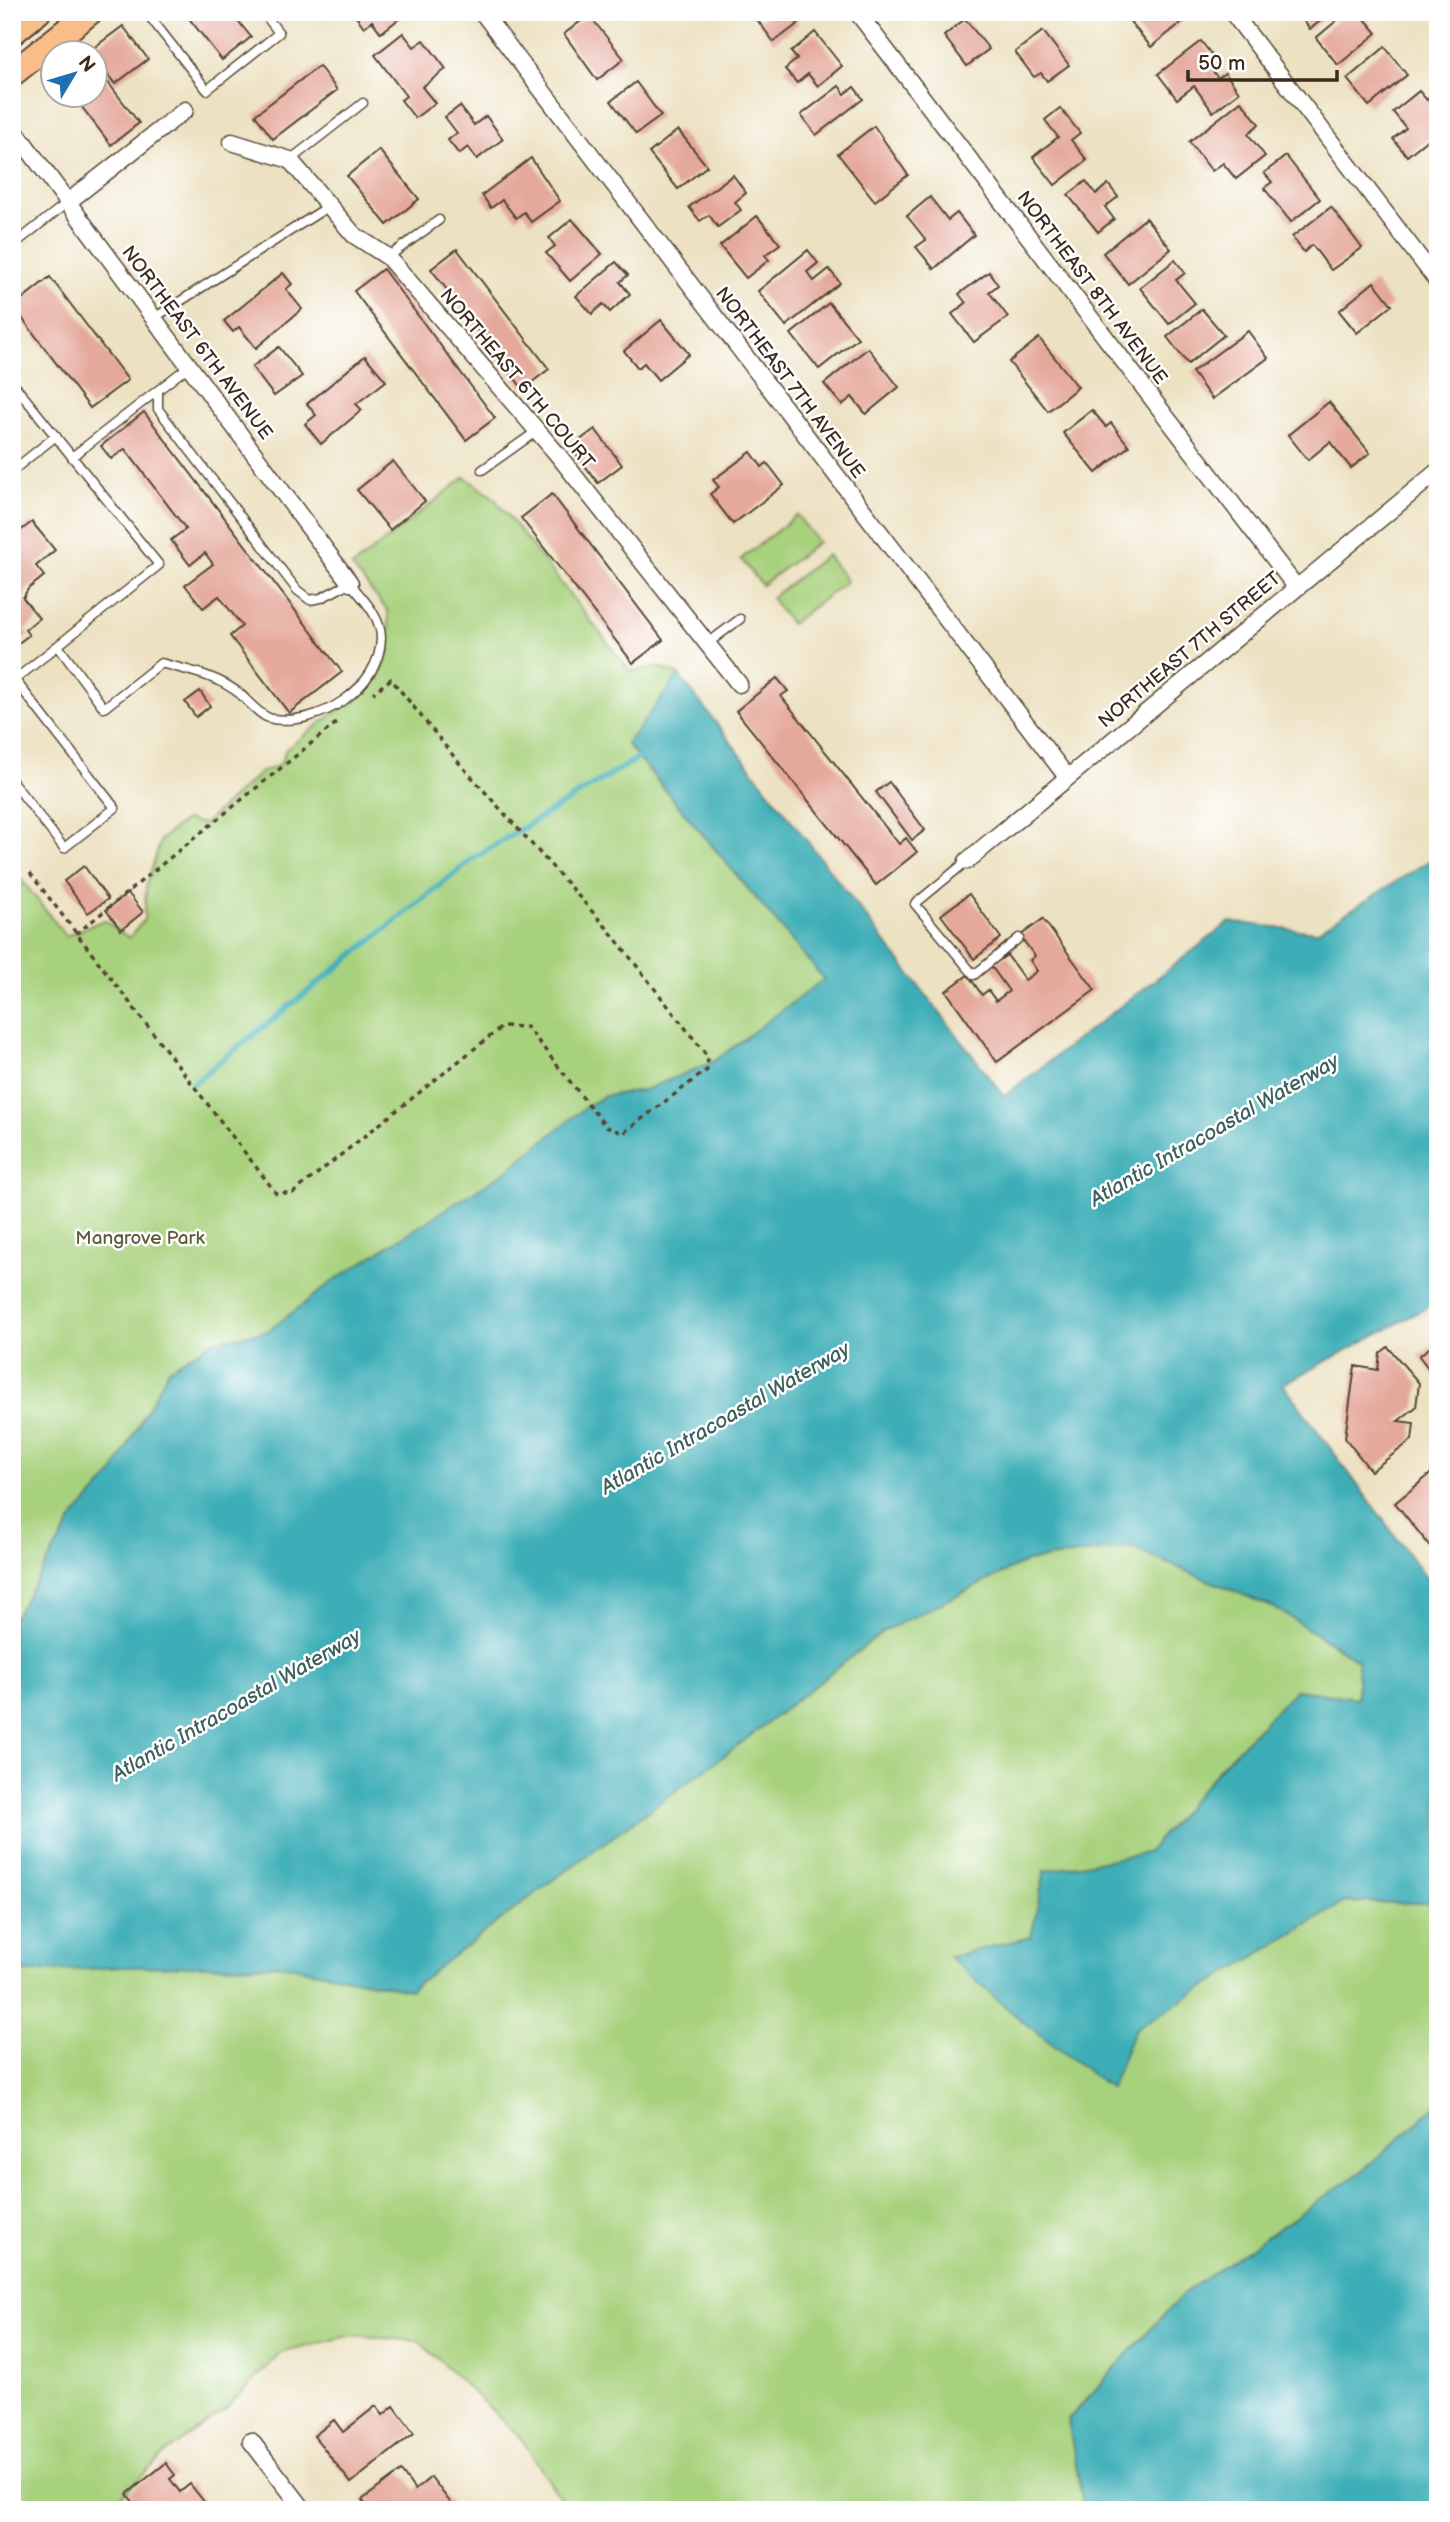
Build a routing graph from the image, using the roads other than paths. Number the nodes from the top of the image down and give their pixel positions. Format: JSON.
{"nodes":[{"id":1,"x":38,"y":12,"type":"edge"},
{"id":2,"x":90,"y":12,"type":"edge"},
{"id":3,"x":146,"y":12,"type":"edge"},
{"id":4,"x":263,"y":12,"type":"edge"},
{"id":5,"x":482,"y":12,"type":"edge"},
{"id":6,"x":857,"y":12,"type":"edge"},
{"id":7,"x":1232,"y":12,"type":"edge"},
{"id":8,"x":12,"y":33,"type":"edge"},
{"id":9,"x":12,"y":75,"type":"edge"},
{"id":10,"x":363,"y":103,"type":"dead end"},
{"id":11,"x":185,"y":110,"type":"dead end"},
{"id":12,"x":12,"y":127,"type":"edge"},
{"id":13,"x":232,"y":142,"type":"dead end"},
{"id":14,"x":290,"y":160,"type":"junction"},
{"id":15,"x":68,"y":202,"type":"junction"},
{"id":16,"x":329,"y":206,"type":"junction"},
{"id":17,"x":439,"y":220,"type":"dead end"},
{"id":18,"x":12,"y":246,"type":"edge"},
{"id":19,"x":388,"y":257,"type":"junction"},
{"id":20,"x":1438,"y":282,"type":"edge"},
{"id":21,"x":154,"y":318,"type":"junction"},
{"id":22,"x":189,"y":366,"type":"junction"},
{"id":23,"x":12,"y":382,"type":"edge"},
{"id":24,"x":158,"y":391,"type":"junction"},
{"id":25,"x":537,"y":431,"type":"junction"},
{"id":26,"x":56,"y":436,"type":"junction"},
{"id":27,"x":72,"y":457,"type":"junction"},
{"id":28,"x":482,"y":470,"type":"dead end"},
{"id":29,"x":12,"y":471,"type":"edge"},
{"id":30,"x":1438,"y":471,"type":"edge"},
{"id":31,"x":350,"y":583,"type":"junction"},
{"id":32,"x":1296,"y":587,"type":"junction"},
{"id":33,"x":740,"y":619,"type":"dead end"},
{"id":34,"x":708,"y":643,"type":"junction"},
{"id":35,"x":58,"y":646,"type":"junction"},
{"id":36,"x":14,"y":681,"type":"edge"},
{"id":37,"x":740,"y":684,"type":"dead end"},
{"id":38,"x":1066,"y":777,"type":"junction"},
{"id":39,"x":12,"y":781,"type":"edge"},
{"id":40,"x":967,"y":861,"type":"joint"},
{"id":41,"x":1019,"y":938,"type":"dead end"},
{"id":42,"x":251,"y":2441,"type":"dead end"},
{"id":43,"x":304,"y":2510,"type":"edge"}],
"edges":[{"from":1,"to":8,"type":"main road"},
{"from":2,"to":9,"type":"main road"},
{"from":3,"to":4,"type":"lane"},
{"from":5,"to":38,"type":"street","name":"NORTHEAST 7TH AVENUE"},
{"from":6,"to":32,"type":"street","name":"NORTHEAST 8TH AVENUE"},
{"from":7,"to":20,"type":"street"},
{"from":10,"to":14,"type":"lane"},
{"from":11,"to":15,"type":"street"},
{"from":12,"to":15,"type":"street","name":"NORTHEAST 6TH AVENUE"},
{"from":13,"to":14,"type":"street"},
{"from":14,"to":16,"type":"street","name":"NORTHEAST 6TH COURT"},
{"from":15,"to":18,"type":"lane"},
{"from":15,"to":21,"type":"street","name":"NORTHEAST 6TH AVENUE"},
{"from":16,"to":19,"type":"street","name":"NORTHEAST 6TH COURT"},
{"from":16,"to":21,"type":"lane"},
{"from":17,"to":19,"type":"lane"},
{"from":19,"to":25,"type":"street","name":"NORTHEAST 6TH COURT"},
{"from":21,"to":22,"type":"street","name":"NORTHEAST 6TH AVENUE"},
{"from":22,"to":24,"type":"lane"},
{"from":22,"to":31,"type":"street","name":"NORTHEAST 6TH AVENUE"},
{"from":23,"to":26,"type":"lane"},
{"from":24,"to":27,"type":"lane"},
{"from":24,"to":31,"type":"lane"},
{"from":25,"to":28,"type":"lane"},
{"from":25,"to":34,"type":"street","name":"NORTHEAST 6TH COURT"},
{"from":26,"to":27,"type":"lane"},
{"from":26,"to":29,"type":"lane"},
{"from":27,"to":35,"type":"lane"},
{"from":30,"to":32,"type":"street","name":"NORTHEAST 7TH STREET"},
{"from":31,"to":35,"type":"lane"},
{"from":32,"to":38,"type":"street","name":"NORTHEAST 7TH STREET"},
{"from":33,"to":34,"type":"lane"},
{"from":34,"to":37,"type":"street","name":"NORTHEAST 6TH COURT"},
{"from":35,"to":36,"type":"lane"},
{"from":36,"to":39,"type":"lane"},
{"from":38,"to":40,"type":"street","name":"NORTHEAST 7TH STREET"},
{"from":40,"to":41,"type":"lane"},
{"from":42,"to":43,"type":"street"}]}
